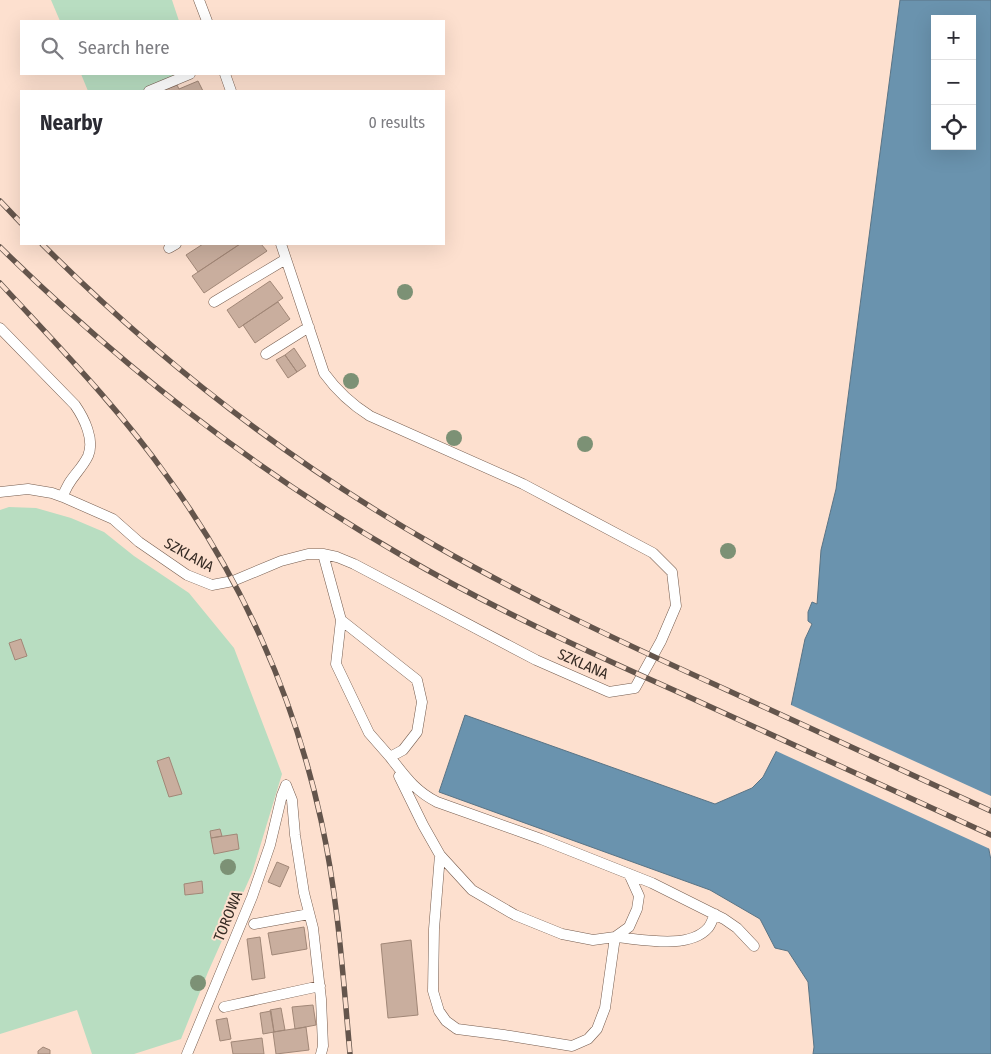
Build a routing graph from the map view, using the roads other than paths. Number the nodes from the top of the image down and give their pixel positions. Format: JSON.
{"nodes":[{"id":1,"x":199,"y":0,"type":"edge"},
{"id":2,"x":207,"y":20,"type":"edge"},
{"id":3,"x":188,"y":75,"type":"edge"},
{"id":4,"x":225,"y":75,"type":"edge"},
{"id":5,"x":151,"y":90,"type":"edge"},
{"id":6,"x":230,"y":90,"type":"edge"},
{"id":7,"x":281,"y":245,"type":"edge"},
{"id":8,"x":286,"y":259,"type":"junction"},
{"id":9,"x":214,"y":302,"type":"dead end"},
{"id":10,"x":309,"y":327,"type":"junction"},
{"id":11,"x":0,"y":328,"type":"edge"},
{"id":12,"x":266,"y":354,"type":"dead end"},
{"id":13,"x":0,"y":492,"type":"edge"},
{"id":14,"x":63,"y":497,"type":"junction"},
{"id":15,"x":323,"y":554,"type":"junction"},
{"id":16,"x":341,"y":620,"type":"junction"},
{"id":17,"x":390,"y":757,"type":"junction"},
{"id":18,"x":440,"y":855,"type":"junction"},
{"id":19,"x":629,"y":874,"type":"junction"},
{"id":20,"x":309,"y":914,"type":"junction"},
{"id":21,"x":715,"y":914,"type":"junction"},
{"id":22,"x":254,"y":924,"type":"dead end"},
{"id":23,"x":616,"y":937,"type":"junction"},
{"id":24,"x":754,"y":946,"type":"dead end"},
{"id":25,"x":320,"y":986,"type":"junction"},
{"id":26,"x":224,"y":1007,"type":"dead end"},
{"id":27,"x":187,"y":1054,"type":"edge"},
{"id":28,"x":321,"y":1054,"type":"edge"}],
"edges":[{"from":1,"to":2,"type":"lane"},
{"from":3,"to":5,"type":"lane"},
{"from":4,"to":6,"type":"lane"},
{"from":7,"to":8,"type":"lane","name":"SZKLANA"},
{"from":8,"to":9,"type":"lane"},
{"from":8,"to":10,"type":"lane","name":"SZKLANA"},
{"from":10,"to":12,"type":"lane"},
{"from":10,"to":15,"type":"lane","name":"SZKLANA"},
{"from":11,"to":14,"type":"lane"},
{"from":13,"to":14,"type":"lane","name":"SZKLANA"},
{"from":14,"to":15,"type":"lane","name":"SZKLANA"},
{"from":15,"to":16,"type":"lane"},
{"from":16,"to":17,"type":"lane"},
{"from":16,"to":17,"type":"lane"},
{"from":17,"to":18,"type":"lane"},
{"from":17,"to":19,"type":"lane"},
{"from":18,"to":23,"type":"lane"},
{"from":18,"to":23,"type":"lane"},
{"from":19,"to":21,"type":"lane"},
{"from":19,"to":23,"type":"lane"},
{"from":20,"to":22,"type":"lane"},
{"from":20,"to":25,"type":"lane"},
{"from":20,"to":27,"type":"lane","name":"TOROWA"},
{"from":21,"to":23,"type":"lane"},
{"from":21,"to":24,"type":"lane"},
{"from":25,"to":26,"type":"lane"},
{"from":25,"to":28,"type":"lane"}]}
